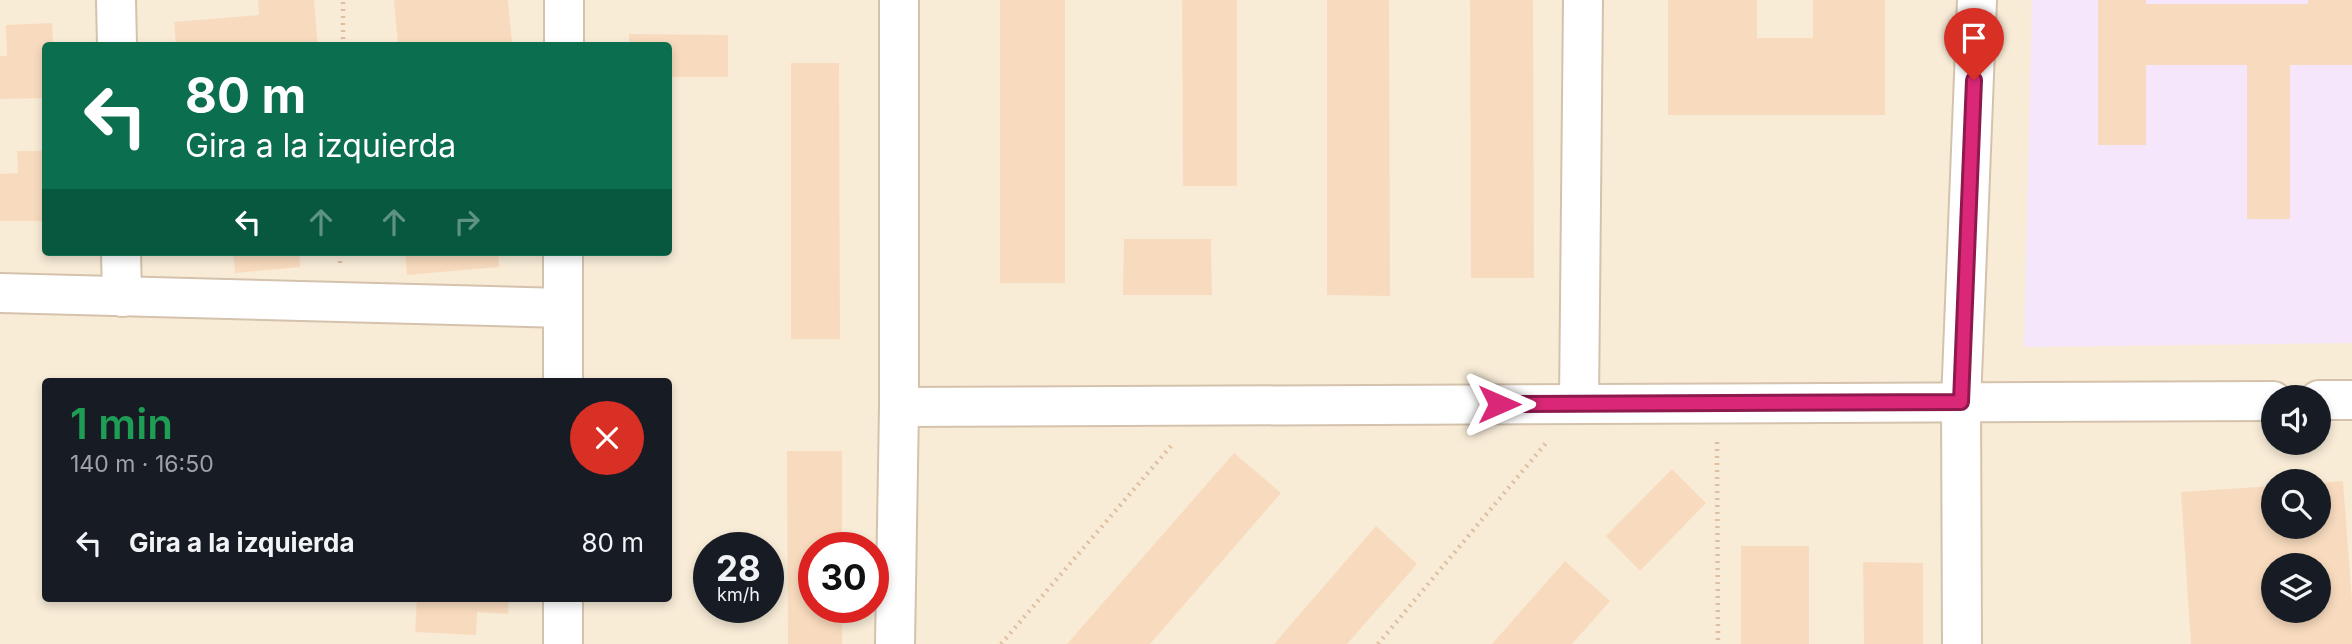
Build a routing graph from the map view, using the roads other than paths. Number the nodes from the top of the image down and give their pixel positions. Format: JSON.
{"nodes":[{"id":1,"x":116,"y":0,"type":"edge"},
{"id":2,"x":564,"y":0,"type":"edge"},
{"id":3,"x":899,"y":0,"type":"edge"},
{"id":4,"x":1583,"y":0,"type":"edge"},
{"id":5,"x":1977,"y":0,"type":"edge"},
{"id":6,"x":117,"y":42,"type":"edge"},
{"id":7,"x":564,"y":42,"type":"edge"},
{"id":8,"x":121,"y":256,"type":"edge"},
{"id":9,"x":563,"y":256,"type":"edge"},
{"id":10,"x":0,"y":293,"type":"edge"},
{"id":11,"x":122,"y":297,"type":"junction"},
{"id":12,"x":563,"y":308,"type":"junction"},
{"id":13,"x":563,"y":378,"type":"edge"},
{"id":14,"x":2331,"y":400,"type":"edge"},
{"id":15,"x":2352,"y":400,"type":"edge"},
{"id":16,"x":2261,"y":401,"type":"edge"},
{"id":17,"x":1961,"y":402,"type":"junction"},
{"id":18,"x":1579,"y":403,"type":"junction"},
{"id":19,"x":899,"y":407,"type":"junction"},
{"id":20,"x":563,"y":602,"type":"edge"},
{"id":21,"x":564,"y":644,"type":"edge"},
{"id":22,"x":895,"y":644,"type":"edge"},
{"id":23,"x":1962,"y":644,"type":"edge"}],
"edges":[{"from":1,"to":6,"type":"street"},
{"from":2,"to":7,"type":"street"},
{"from":3,"to":19,"type":"street"},
{"from":4,"to":18,"type":"street"},
{"from":5,"to":17,"type":"street"},
{"from":8,"to":11,"type":"street"},
{"from":9,"to":12,"type":"street"},
{"from":10,"to":11,"type":"street"},
{"from":11,"to":12,"type":"street"},
{"from":12,"to":13,"type":"street"},
{"from":14,"to":15,"type":"street"},
{"from":16,"to":17,"type":"street"},
{"from":17,"to":18,"type":"street"},
{"from":17,"to":23,"type":"street"},
{"from":18,"to":19,"type":"street"},
{"from":19,"to":22,"type":"street"},
{"from":20,"to":21,"type":"street"}]}
